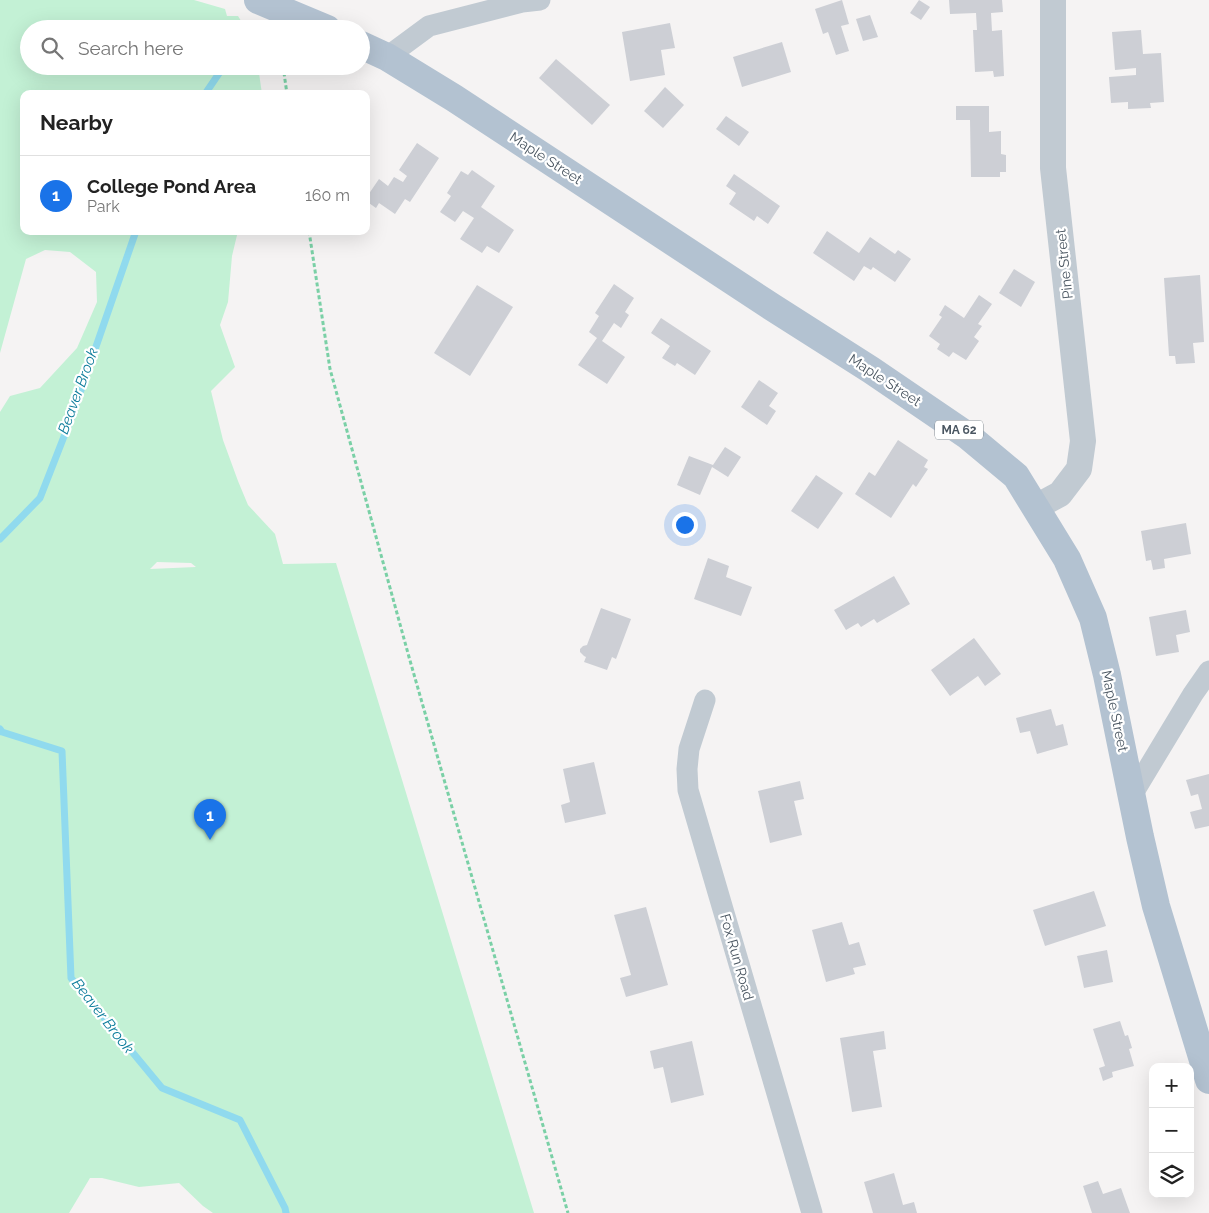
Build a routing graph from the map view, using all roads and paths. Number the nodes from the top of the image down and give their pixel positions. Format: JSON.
{"nodes":[{"id":1,"x":258,"y":0,"type":"edge"},
{"id":2,"x":540,"y":0,"type":"edge"},
{"id":3,"x":1053,"y":0,"type":"edge"},
{"id":4,"x":306,"y":20,"type":"edge"},
{"id":5,"x":370,"y":50,"type":"edge"},
{"id":6,"x":387,"y":58,"type":"junction"},
{"id":7,"x":284,"y":75,"type":"edge"},
{"id":8,"x":286,"y":90,"type":"edge"},
{"id":9,"x":310,"y":235,"type":"edge"},
{"id":10,"x":1036,"y":507,"type":"junction"},
{"id":11,"x":1209,"y":671,"type":"edge"},
{"id":12,"x":705,"y":700,"type":"dead end"},
{"id":13,"x":1132,"y":795,"type":"junction"},
{"id":14,"x":1208,"y":1076,"type":"edge"},
{"id":15,"x":568,"y":1213,"type":"edge"},
{"id":16,"x":812,"y":1213,"type":"edge"}],
"edges":[{"from":1,"to":4,"type":"main road"},
{"from":2,"to":6,"type":"street"},
{"from":3,"to":10,"type":"street","name":"Pine Street"},
{"from":5,"to":6,"type":"main road","name":"Maple Street","number":"MA 62"},
{"from":6,"to":10,"type":"main road","name":"Maple Street","number":"MA 62"},
{"from":7,"to":8,"type":"path"},
{"from":9,"to":15,"type":"path"},
{"from":10,"to":13,"type":"main road","name":"Maple Street","number":"MA 62"},
{"from":11,"to":13,"type":"street"},
{"from":12,"to":16,"type":"street","name":"Fox Run Road"},
{"from":13,"to":14,"type":"main road","name":"Maple Street","number":"MA 62"}]}
